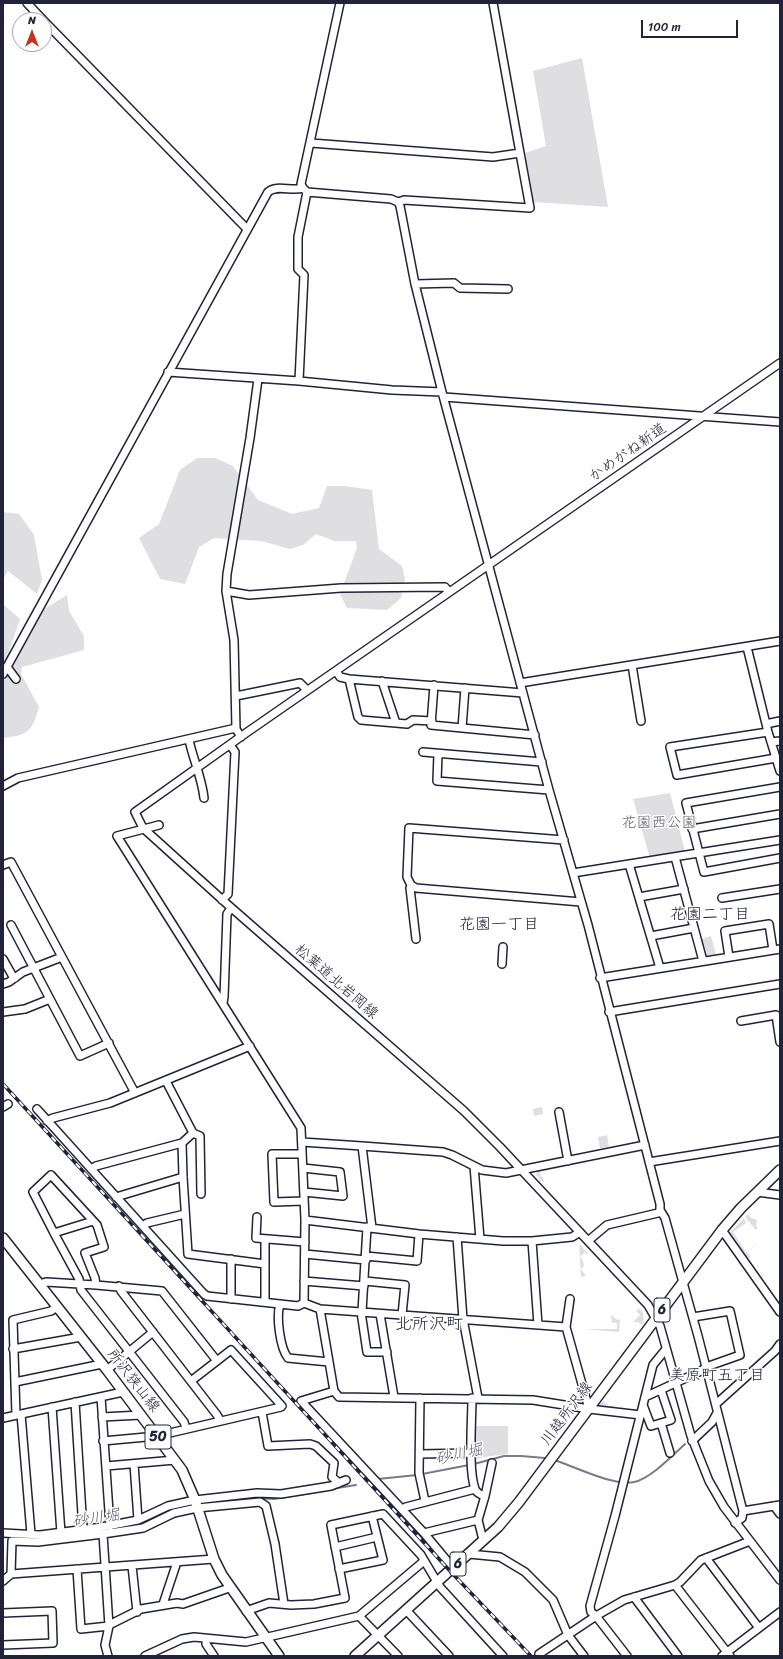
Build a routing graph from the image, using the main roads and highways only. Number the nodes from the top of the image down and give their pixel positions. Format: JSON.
{"nodes":[{"id":1,"x":780,"y":1170,"type":"edge"},
{"id":2,"x":3,"y":1238,"type":"edge"},
{"id":3,"x":279,"y":1656,"type":"edge"},
{"id":4,"x":355,"y":1656,"type":"edge"}],
"edges":[{"from":1,"to":4,"type":"main road","name":"川越所沢線","number":"6"},
{"from":2,"to":3,"type":"main road","name":"所沢狭山線","number":"50"}]}
